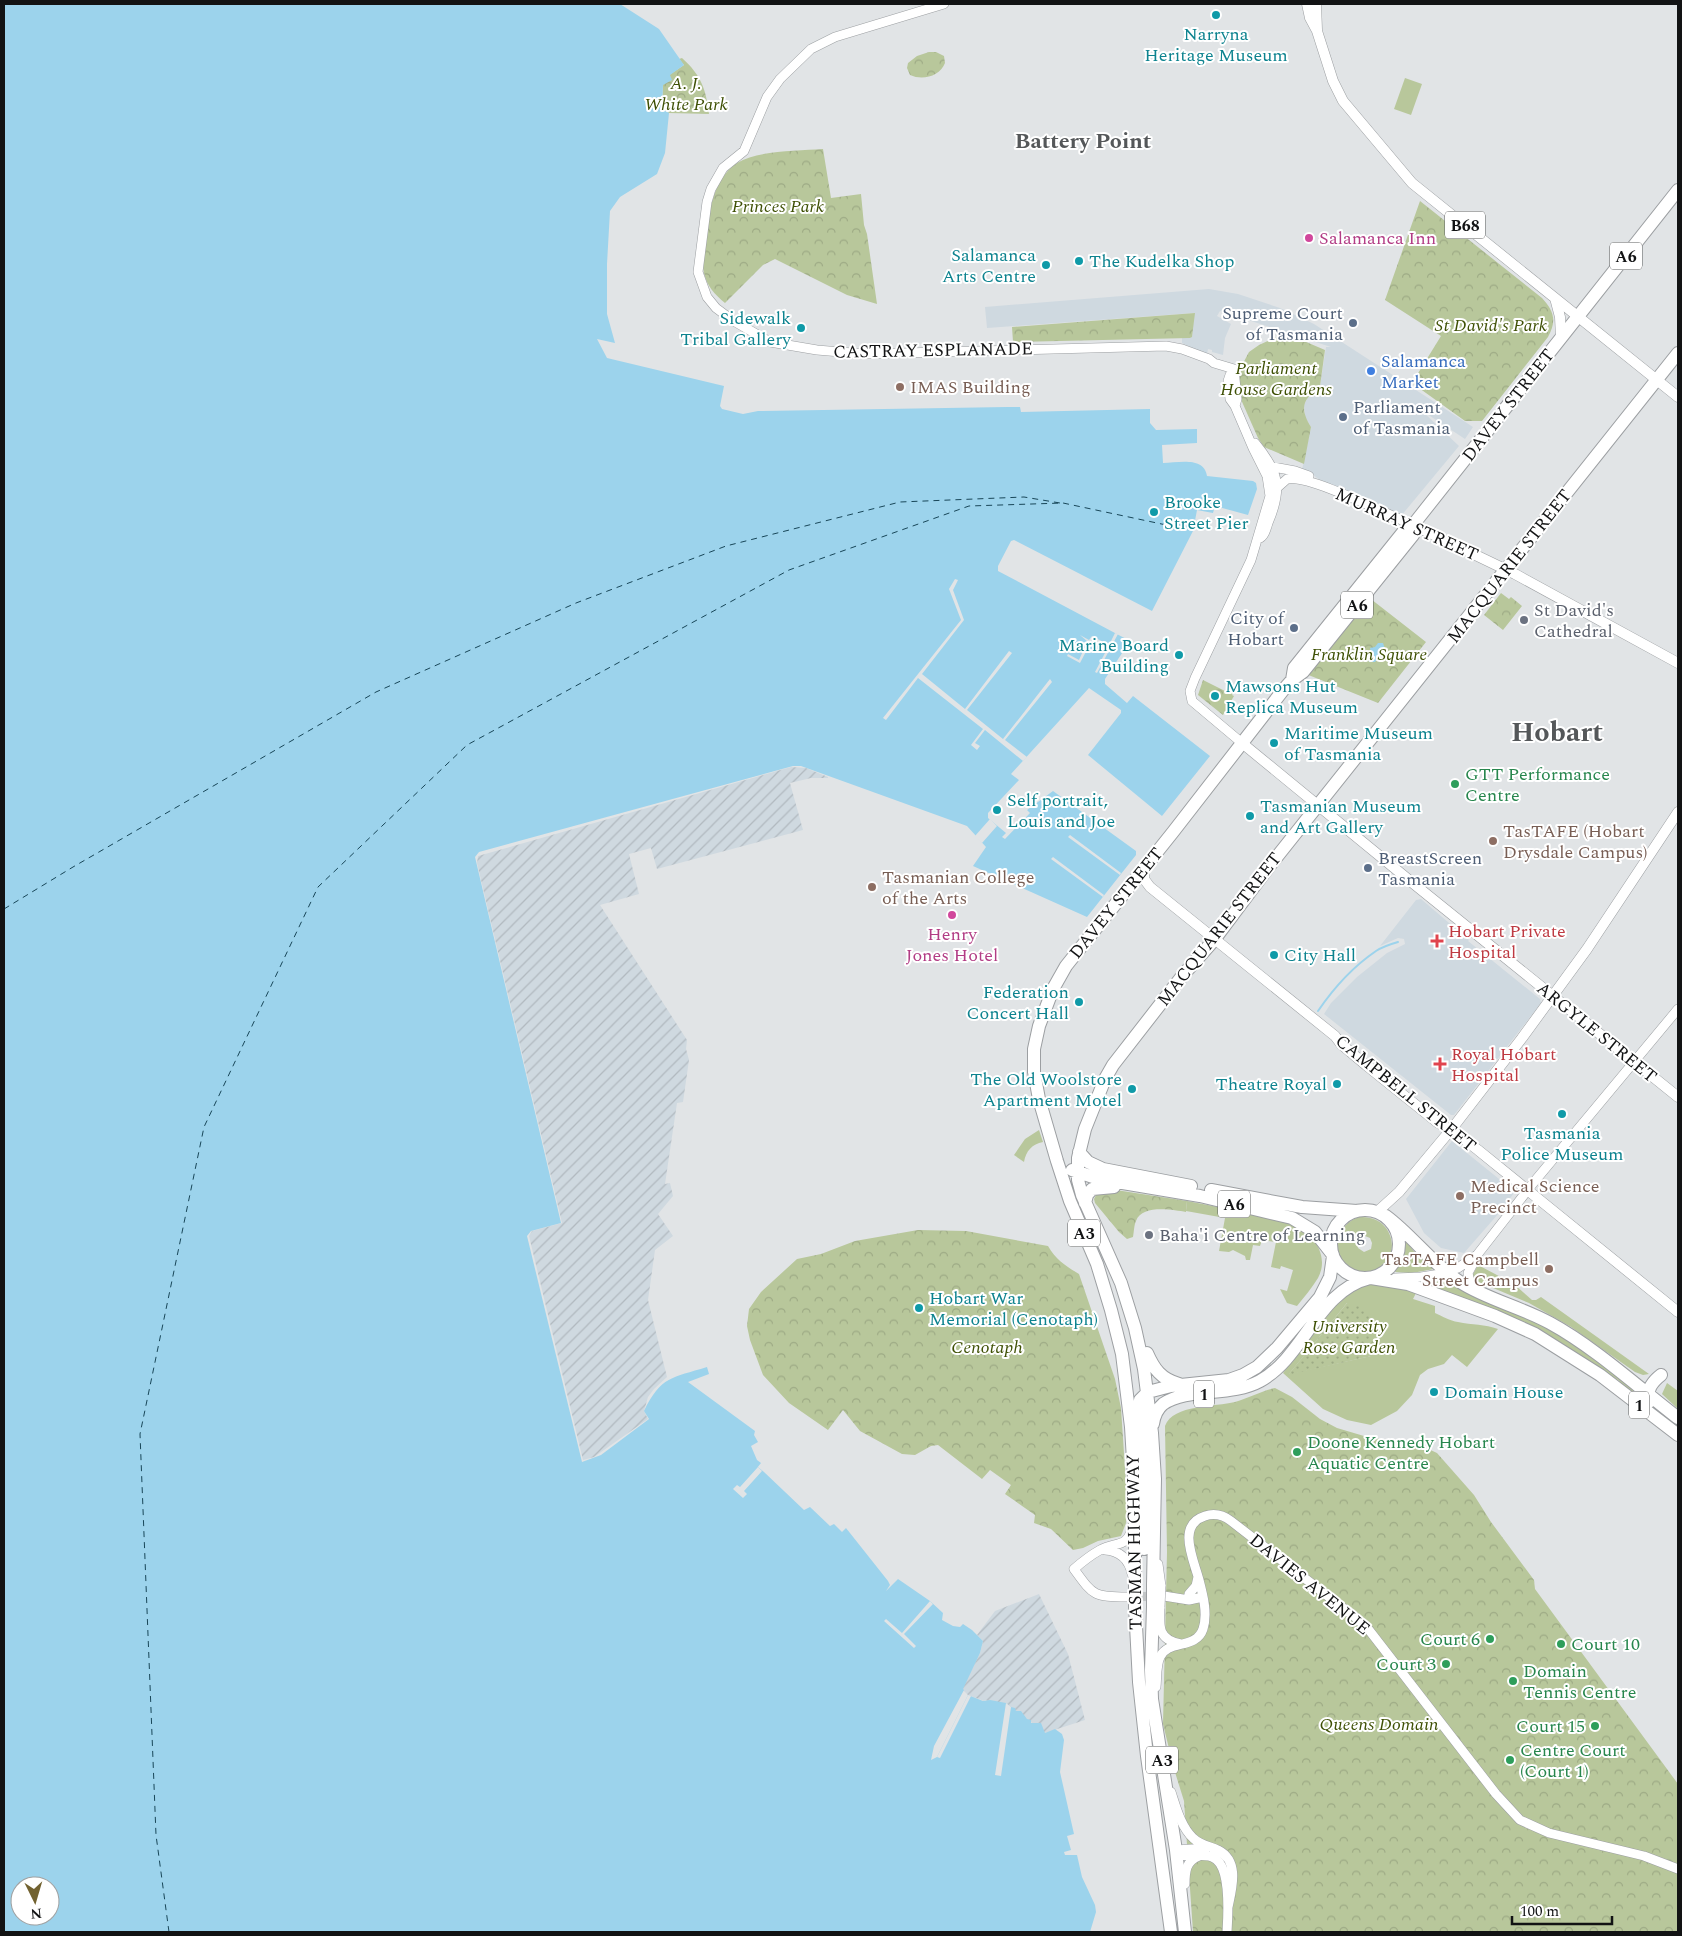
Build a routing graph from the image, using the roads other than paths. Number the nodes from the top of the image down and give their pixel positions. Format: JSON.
{"nodes":[{"id":1,"x":944,"y":4,"type":"edge"},
{"id":2,"x":1309,"y":5,"type":"edge"},
{"id":3,"x":1678,"y":190,"type":"edge"},
{"id":4,"x":1555,"y":298,"type":"junction"},
{"id":5,"x":1579,"y":316,"type":"junction"},
{"id":6,"x":1561,"y":338,"type":"junction"},
{"id":7,"x":1678,"y":353,"type":"edge"},
{"id":8,"x":1656,"y":380,"type":"junction"},
{"id":9,"x":1678,"y":397,"type":"edge"},
{"id":10,"x":1266,"y":465,"type":"junction"},
{"id":11,"x":1321,"y":485,"type":"junction"},
{"id":12,"x":1278,"y":487,"type":"junction"},
{"id":13,"x":1413,"y":525,"type":"junction"},
{"id":14,"x":1258,"y":540,"type":"junction"},
{"id":15,"x":1507,"y":570,"type":"junction"},
{"id":16,"x":1678,"y":663,"type":"edge"},
{"id":17,"x":1242,"y":743,"type":"junction"},
{"id":18,"x":1317,"y":806,"type":"junction"},
{"id":19,"x":1678,"y":812,"type":"edge"},
{"id":20,"x":1144,"y":868,"type":"junction"},
{"id":21,"x":1214,"y":940,"type":"junction"},
{"id":22,"x":1553,"y":997,"type":"junction"},
{"id":23,"x":1678,"y":1010,"type":"edge"},
{"id":24,"x":1635,"y":1062,"type":"junction"},
{"id":25,"x":1678,"y":1097,"type":"edge"},
{"id":26,"x":1450,"y":1130,"type":"junction"},
{"id":27,"x":1079,"y":1152,"type":"junction"},
{"id":28,"x":1057,"y":1161,"type":"junction"},
{"id":29,"x":1078,"y":1173,"type":"junction"},
{"id":30,"x":1139,"y":1186,"type":"junction"},
{"id":31,"x":1528,"y":1190,"type":"junction"},
{"id":32,"x":1085,"y":1203,"type":"junction"},
{"id":33,"x":1357,"y":1211,"type":"junction"},
{"id":34,"x":1381,"y":1214,"type":"junction"},
{"id":35,"x":1321,"y":1240,"type":"junction"},
{"id":36,"x":1483,"y":1248,"type":"junction"},
{"id":37,"x":1333,"y":1256,"type":"junction"},
{"id":38,"x":1446,"y":1272,"type":"junction"},
{"id":39,"x":1371,"y":1278,"type":"junction"},
{"id":40,"x":1471,"y":1288,"type":"junction"},
{"id":41,"x":1678,"y":1312,"type":"edge"},
{"id":42,"x":1306,"y":1314,"type":"junction"},
{"id":43,"x":1136,"y":1328,"type":"junction"},
{"id":44,"x":1613,"y":1366,"type":"junction"},
{"id":45,"x":1655,"y":1379,"type":"junction"},
{"id":46,"x":1181,"y":1385,"type":"junction"},
{"id":47,"x":1148,"y":1392,"type":"junction"},
{"id":48,"x":1647,"y":1395,"type":"junction"},
{"id":49,"x":1678,"y":1413,"type":"edge"},
{"id":50,"x":1678,"y":1418,"type":"edge"},
{"id":51,"x":1678,"y":1430,"type":"edge"},
{"id":52,"x":1152,"y":1433,"type":"junction"},
{"id":53,"x":1678,"y":1435,"type":"edge"},
{"id":54,"x":1135,"y":1493,"type":"junction"},
{"id":55,"x":1097,"y":1552,"type":"junction"},
{"id":56,"x":1197,"y":1574,"type":"junction"},
{"id":57,"x":1148,"y":1584,"type":"junction"},
{"id":58,"x":1202,"y":1595,"type":"junction"},
{"id":59,"x":1127,"y":1597,"type":"tunnel mouth"},
{"id":60,"x":1189,"y":1597,"type":"junction"},
{"id":61,"x":1145,"y":1609,"type":"junction"},
{"id":62,"x":1204,"y":1622,"type":"junction"},
{"id":63,"x":1186,"y":1644,"type":"junction"},
{"id":64,"x":1154,"y":1712,"type":"junction"},
{"id":65,"x":1164,"y":1768,"type":"junction"},
{"id":66,"x":1156,"y":1827,"type":"junction"},
{"id":67,"x":1215,"y":1849,"type":"junction"},
{"id":68,"x":1175,"y":1853,"type":"junction"},
{"id":69,"x":1204,"y":1855,"type":"junction"},
{"id":70,"x":1678,"y":1869,"type":"edge"},
{"id":71,"x":1164,"y":1883,"type":"junction"},
{"id":72,"x":1228,"y":1907,"type":"junction"},
{"id":73,"x":1183,"y":1912,"type":"junction"},
{"id":74,"x":1170,"y":1932,"type":"edge"},
{"id":75,"x":1185,"y":1932,"type":"edge"},
{"id":76,"x":1227,"y":1932,"type":"edge"}],
"edges":[{"from":1,"to":10,"type":"street","name":"CASTRAY ESPLANADE"},
{"from":2,"to":4,"type":"main road","number":"B68"},
{"from":3,"to":5,"type":"highway","name":"DAVEY STREET","number":"A6"},
{"from":4,"to":5,"type":"main road","number":"B68"},
{"from":4,"to":6,"type":"main road"},
{"from":5,"to":6,"type":"highway","name":"DAVEY STREET","number":"A6"},
{"from":5,"to":8,"type":"main road"},
{"from":6,"to":13,"type":"highway","name":"DAVEY STREET","number":"A6"},
{"from":7,"to":8,"type":"highway","name":"MACQUARIE STREET"},
{"from":8,"to":9,"type":"main road"},
{"from":8,"to":15,"type":"highway","name":"MACQUARIE STREET"},
{"from":10,"to":11,"type":"street","name":"MURRAY STREET"},
{"from":10,"to":12,"type":"street"},
{"from":10,"to":14,"type":"street"},
{"from":11,"to":12,"type":"street","name":"MURRAY STREET"},
{"from":11,"to":13,"type":"street","name":"MURRAY STREET"},
{"from":12,"to":14,"type":"street"},
{"from":13,"to":15,"type":"main road","name":"MURRAY STREET"},
{"from":13,"to":17,"type":"highway","name":"DAVEY STREET","number":"A6"},
{"from":14,"to":17,"type":"street","name":"ARGYLE STREET"},
{"from":15,"to":16,"type":"main road","name":"MURRAY STREET"},
{"from":15,"to":18,"type":"highway","name":"MACQUARIE STREET"},
{"from":17,"to":18,"type":"main road","name":"ARGYLE STREET"},
{"from":17,"to":20,"type":"highway","name":"DAVEY STREET","number":"A6"},
{"from":18,"to":21,"type":"highway","name":"MACQUARIE STREET"},
{"from":18,"to":22,"type":"main road","name":"ARGYLE STREET"},
{"from":19,"to":22,"type":"main road"},
{"from":20,"to":21,"type":"main road","name":"CAMPBELL STREET"},
{"from":20,"to":28,"type":"highway","name":"DAVEY STREET","number":"A6"},
{"from":21,"to":26,"type":"main road","name":"CAMPBELL STREET"},
{"from":21,"to":27,"type":"highway","name":"MACQUARIE STREET"},
{"from":22,"to":24,"type":"main road","name":"ARGYLE STREET"},
{"from":22,"to":26,"type":"main road"},
{"from":23,"to":24,"type":"street"},
{"from":24,"to":25,"type":"main road","name":"ARGYLE STREET"},
{"from":24,"to":31,"type":"street"},
{"from":26,"to":31,"type":"main road","name":"CAMPBELL STREET"},
{"from":26,"to":34,"type":"main road"},
{"from":27,"to":29,"type":"highway","name":"MACQUARIE STREET","number":"A3"},
{"from":27,"to":33,"type":"highway","number":"A6"},
{"from":28,"to":29,"type":"highway","number":"A6"},
{"from":28,"to":54,"type":"highway","name":"TASMAN HIGHWAY","number":"A3"},
{"from":29,"to":30,"type":"highway","number":"A6"},
{"from":29,"to":32,"type":"highway","name":"TASMAN HIGHWAY","number":"A3"},
{"from":30,"to":32,"type":"highway","number":"A6"},
{"from":30,"to":35,"type":"highway","number":"A6"},
{"from":31,"to":36,"type":"street"},
{"from":31,"to":41,"type":"main road","name":"CAMPBELL STREET"},
{"from":32,"to":43,"type":"highway","name":"TASMAN HIGHWAY","number":"A3"},
{"from":33,"to":34,"type":"highway"},
{"from":33,"to":37,"type":"highway","number":"1"},
{"from":34,"to":38,"type":"highway","number":"1"},
{"from":34,"to":39,"type":"highway","number":"1"},
{"from":35,"to":37,"type":"highway","number":"A6"},
{"from":35,"to":42,"type":"highway"},
{"from":36,"to":38,"type":"street"},
{"from":36,"to":40,"type":"street"},
{"from":37,"to":39,"type":"highway","number":"1"},
{"from":37,"to":42,"type":"highway","number":"1"},
{"from":38,"to":39,"type":"street"},
{"from":38,"to":40,"type":"highway","number":"1"},
{"from":39,"to":52,"type":"highway","number":"1"},
{"from":39,"to":53,"type":"highway","number":"1"},
{"from":40,"to":44,"type":"highway","number":"1"},
{"from":42,"to":46,"type":"highway","number":"1"},
{"from":43,"to":46,"type":"highway"},
{"from":43,"to":47,"type":"highway","name":"TASMAN HIGHWAY","number":"A3"},
{"from":44,"to":45,"type":"highway"},
{"from":44,"to":48,"type":"highway","number":"1"},
{"from":45,"to":48,"type":"highway"},
{"from":45,"to":49,"type":"highway"},
{"from":46,"to":47,"type":"highway","number":"1"},
{"from":47,"to":52,"type":"highway","name":"TASMAN HIGHWAY","number":"A3"},
{"from":47,"to":57,"type":"highway"},
{"from":48,"to":50,"type":"highway","number":"1"},
{"from":48,"to":51,"type":"highway"},
{"from":52,"to":57,"type":"highway","name":"TASMAN HIGHWAY","number":"A3"},
{"from":54,"to":55,"type":"street"},
{"from":54,"to":57,"type":"highway","name":"TASMAN HIGHWAY","number":"A3"},
{"from":55,"to":57,"type":"street"},
{"from":55,"to":59,"type":"street"},
{"from":56,"to":58,"type":"street","name":"DAVIES AVENUE"},
{"from":56,"to":60,"type":"street"},
{"from":56,"to":70,"type":"street","name":"DAVIES AVENUE"},
{"from":57,"to":61,"type":"highway","name":"TASMAN HIGHWAY","number":"A3","bridge":true},
{"from":57,"to":61,"type":"highway","name":"TASMAN HIGHWAY","number":"A3","bridge":true},
{"from":58,"to":60,"type":"street"},
{"from":58,"to":62,"type":"street","name":"DAVIES AVENUE"},
{"from":60,"to":62,"type":"street"},
{"from":61,"to":63,"type":"street"},
{"from":61,"to":64,"type":"highway","name":"TASMAN HIGHWAY","number":"A3"},
{"from":61,"to":66,"type":"highway","name":"TASMAN HIGHWAY","number":"A3"},
{"from":62,"to":63,"type":"street"},
{"from":63,"to":64,"type":"street"},
{"from":64,"to":65,"type":"highway","name":"TASMAN HIGHWAY","number":"A3"},
{"from":65,"to":67,"type":"street"},
{"from":65,"to":68,"type":"highway","name":"TASMAN HIGHWAY","number":"A3"},
{"from":66,"to":68,"type":"highway"},
{"from":66,"to":71,"type":"highway","name":"TASMAN HIGHWAY","number":"A3"},
{"from":67,"to":68,"type":"street"},
{"from":67,"to":72,"type":"street"},
{"from":68,"to":69,"type":"street"},
{"from":68,"to":71,"type":"highway"},
{"from":68,"to":73,"type":"highway","name":"TASMAN HIGHWAY","number":"A3"},
{"from":69,"to":72,"type":"street"},
{"from":69,"to":73,"type":"street"},
{"from":71,"to":74,"type":"highway","name":"TASMAN HIGHWAY","number":"A3"},
{"from":72,"to":76,"type":"street"},
{"from":73,"to":75,"type":"highway","name":"TASMAN HIGHWAY","number":"A3"}]}
